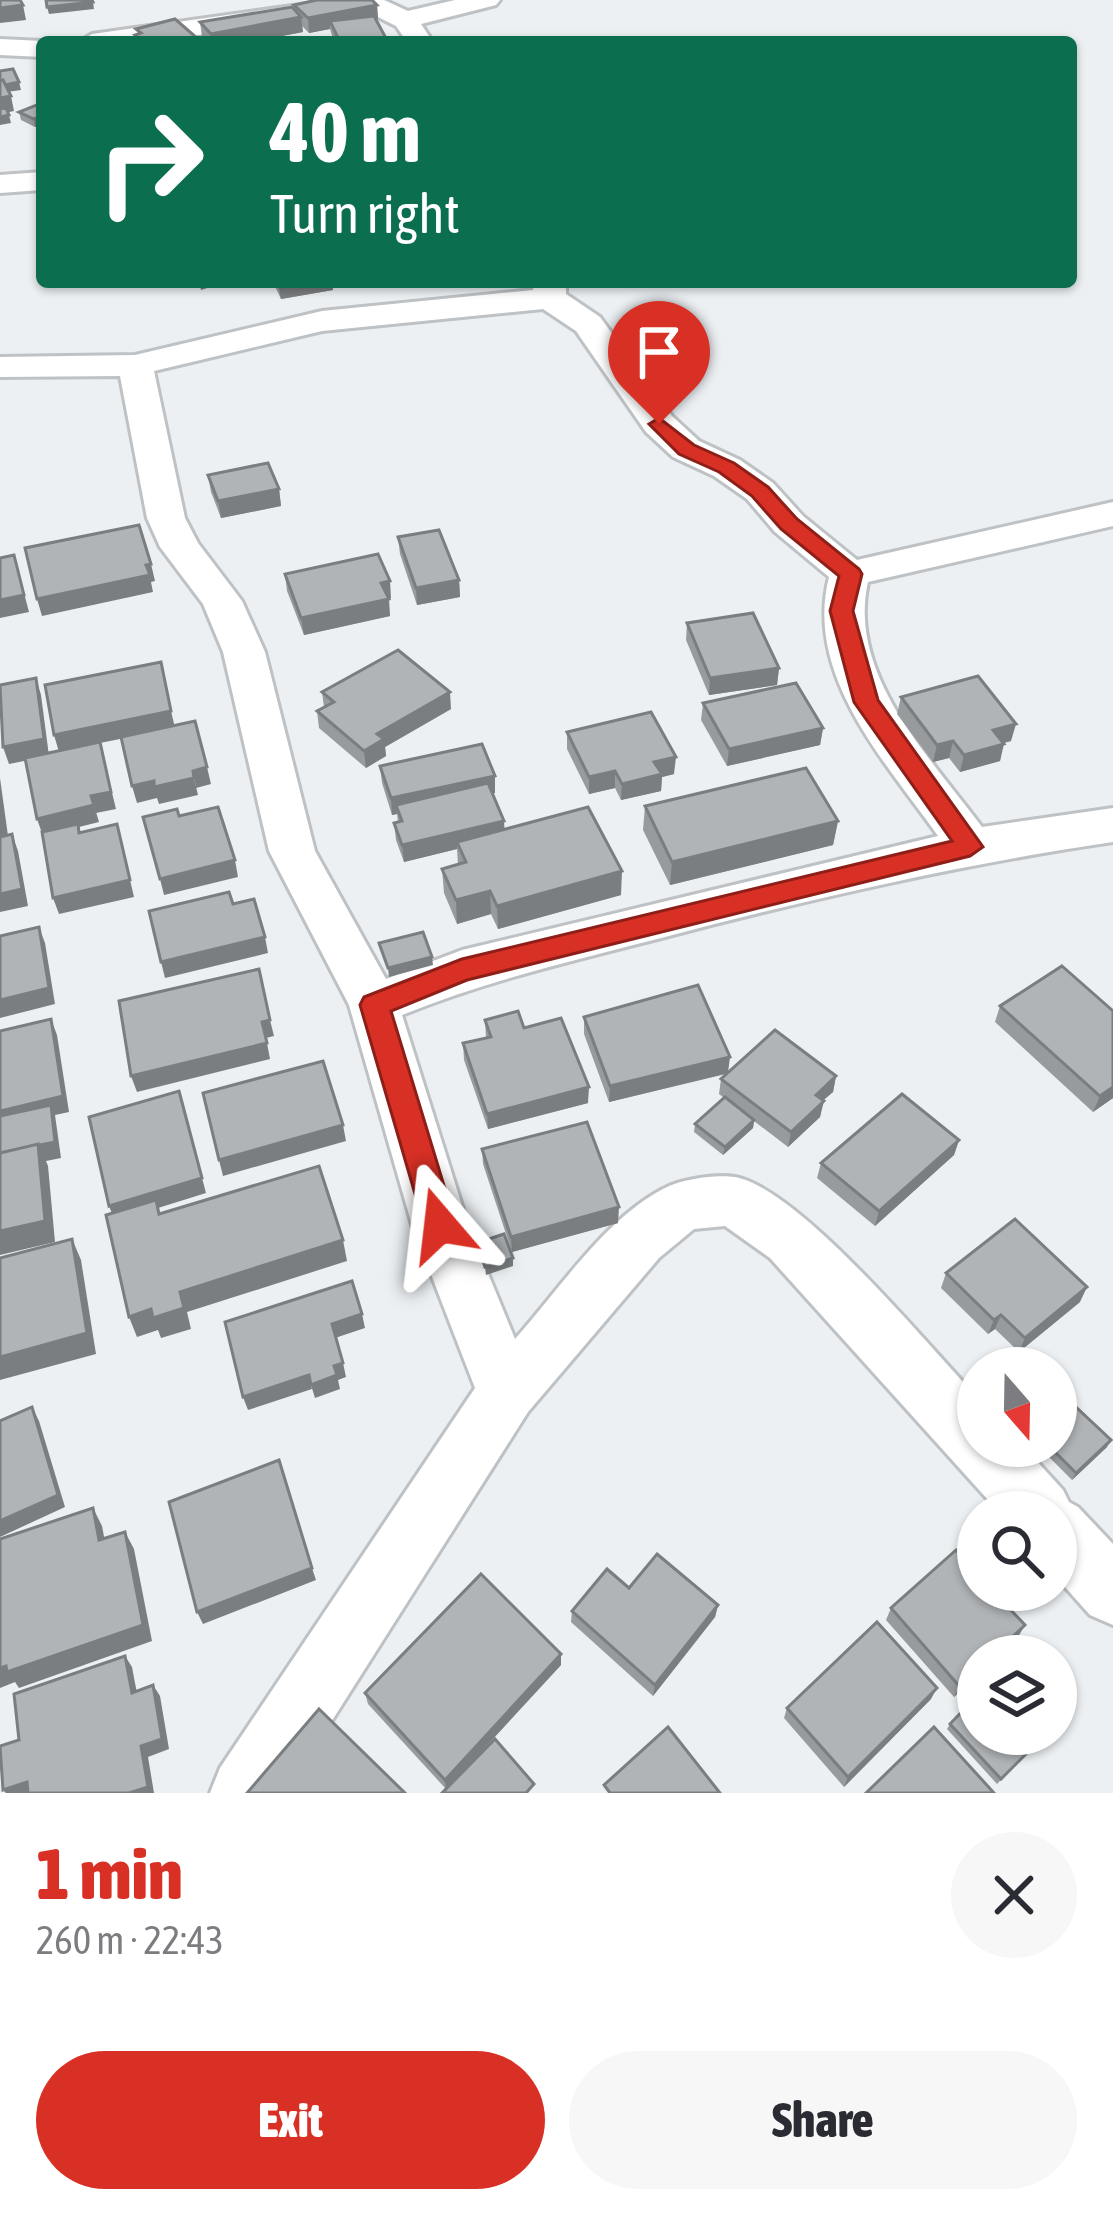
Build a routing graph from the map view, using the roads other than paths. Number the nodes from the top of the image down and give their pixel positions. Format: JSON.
{"nodes":[{"id":1,"x":487,"y":0,"type":"edge"},
{"id":2,"x":412,"y":31,"type":"edge"},
{"id":3,"x":135,"y":36,"type":"edge"},
{"id":4,"x":0,"y":47,"type":"edge"},
{"id":5,"x":36,"y":50,"type":"edge"},
{"id":6,"x":36,"y":181,"type":"edge"},
{"id":7,"x":0,"y":184,"type":"edge"},
{"id":8,"x":549,"y":290,"type":"edge"},
{"id":9,"x":135,"y":365,"type":"junction"},
{"id":10,"x":0,"y":367,"type":"edge"},
{"id":11,"x":1113,"y":514,"type":"edge"},
{"id":12,"x":850,"y":574,"type":"junction"},
{"id":13,"x":1113,"y":825,"type":"edge"},
{"id":14,"x":970,"y":847,"type":"junction"},
{"id":15,"x":374,"y":1005,"type":"junction"},
{"id":16,"x":507,"y":1392,"type":"junction"},
{"id":17,"x":957,"y":1419,"type":"edge"},
{"id":18,"x":1001,"y":1467,"type":"edge"},
{"id":19,"x":1022,"y":1491,"type":"edge"},
{"id":20,"x":1077,"y":1552,"type":"edge"},
{"id":21,"x":1113,"y":1592,"type":"edge"},
{"id":22,"x":245,"y":1793,"type":"edge"}],
"edges":[{"from":1,"to":2,"type":"street"},
{"from":2,"to":3,"type":"street"},
{"from":4,"to":5,"type":"street"},
{"from":6,"to":7,"type":"street"},
{"from":8,"to":9,"type":"street"},
{"from":8,"to":12,"type":"street"},
{"from":9,"to":10,"type":"street"},
{"from":9,"to":15,"type":"street"},
{"from":11,"to":12,"type":"street"},
{"from":12,"to":14,"type":"street"},
{"from":13,"to":14,"type":"street"},
{"from":14,"to":15,"type":"street"},
{"from":15,"to":16,"type":"street"},
{"from":16,"to":17,"type":"street"},
{"from":16,"to":22,"type":"street"},
{"from":18,"to":19,"type":"street"},
{"from":20,"to":21,"type":"street"}]}
